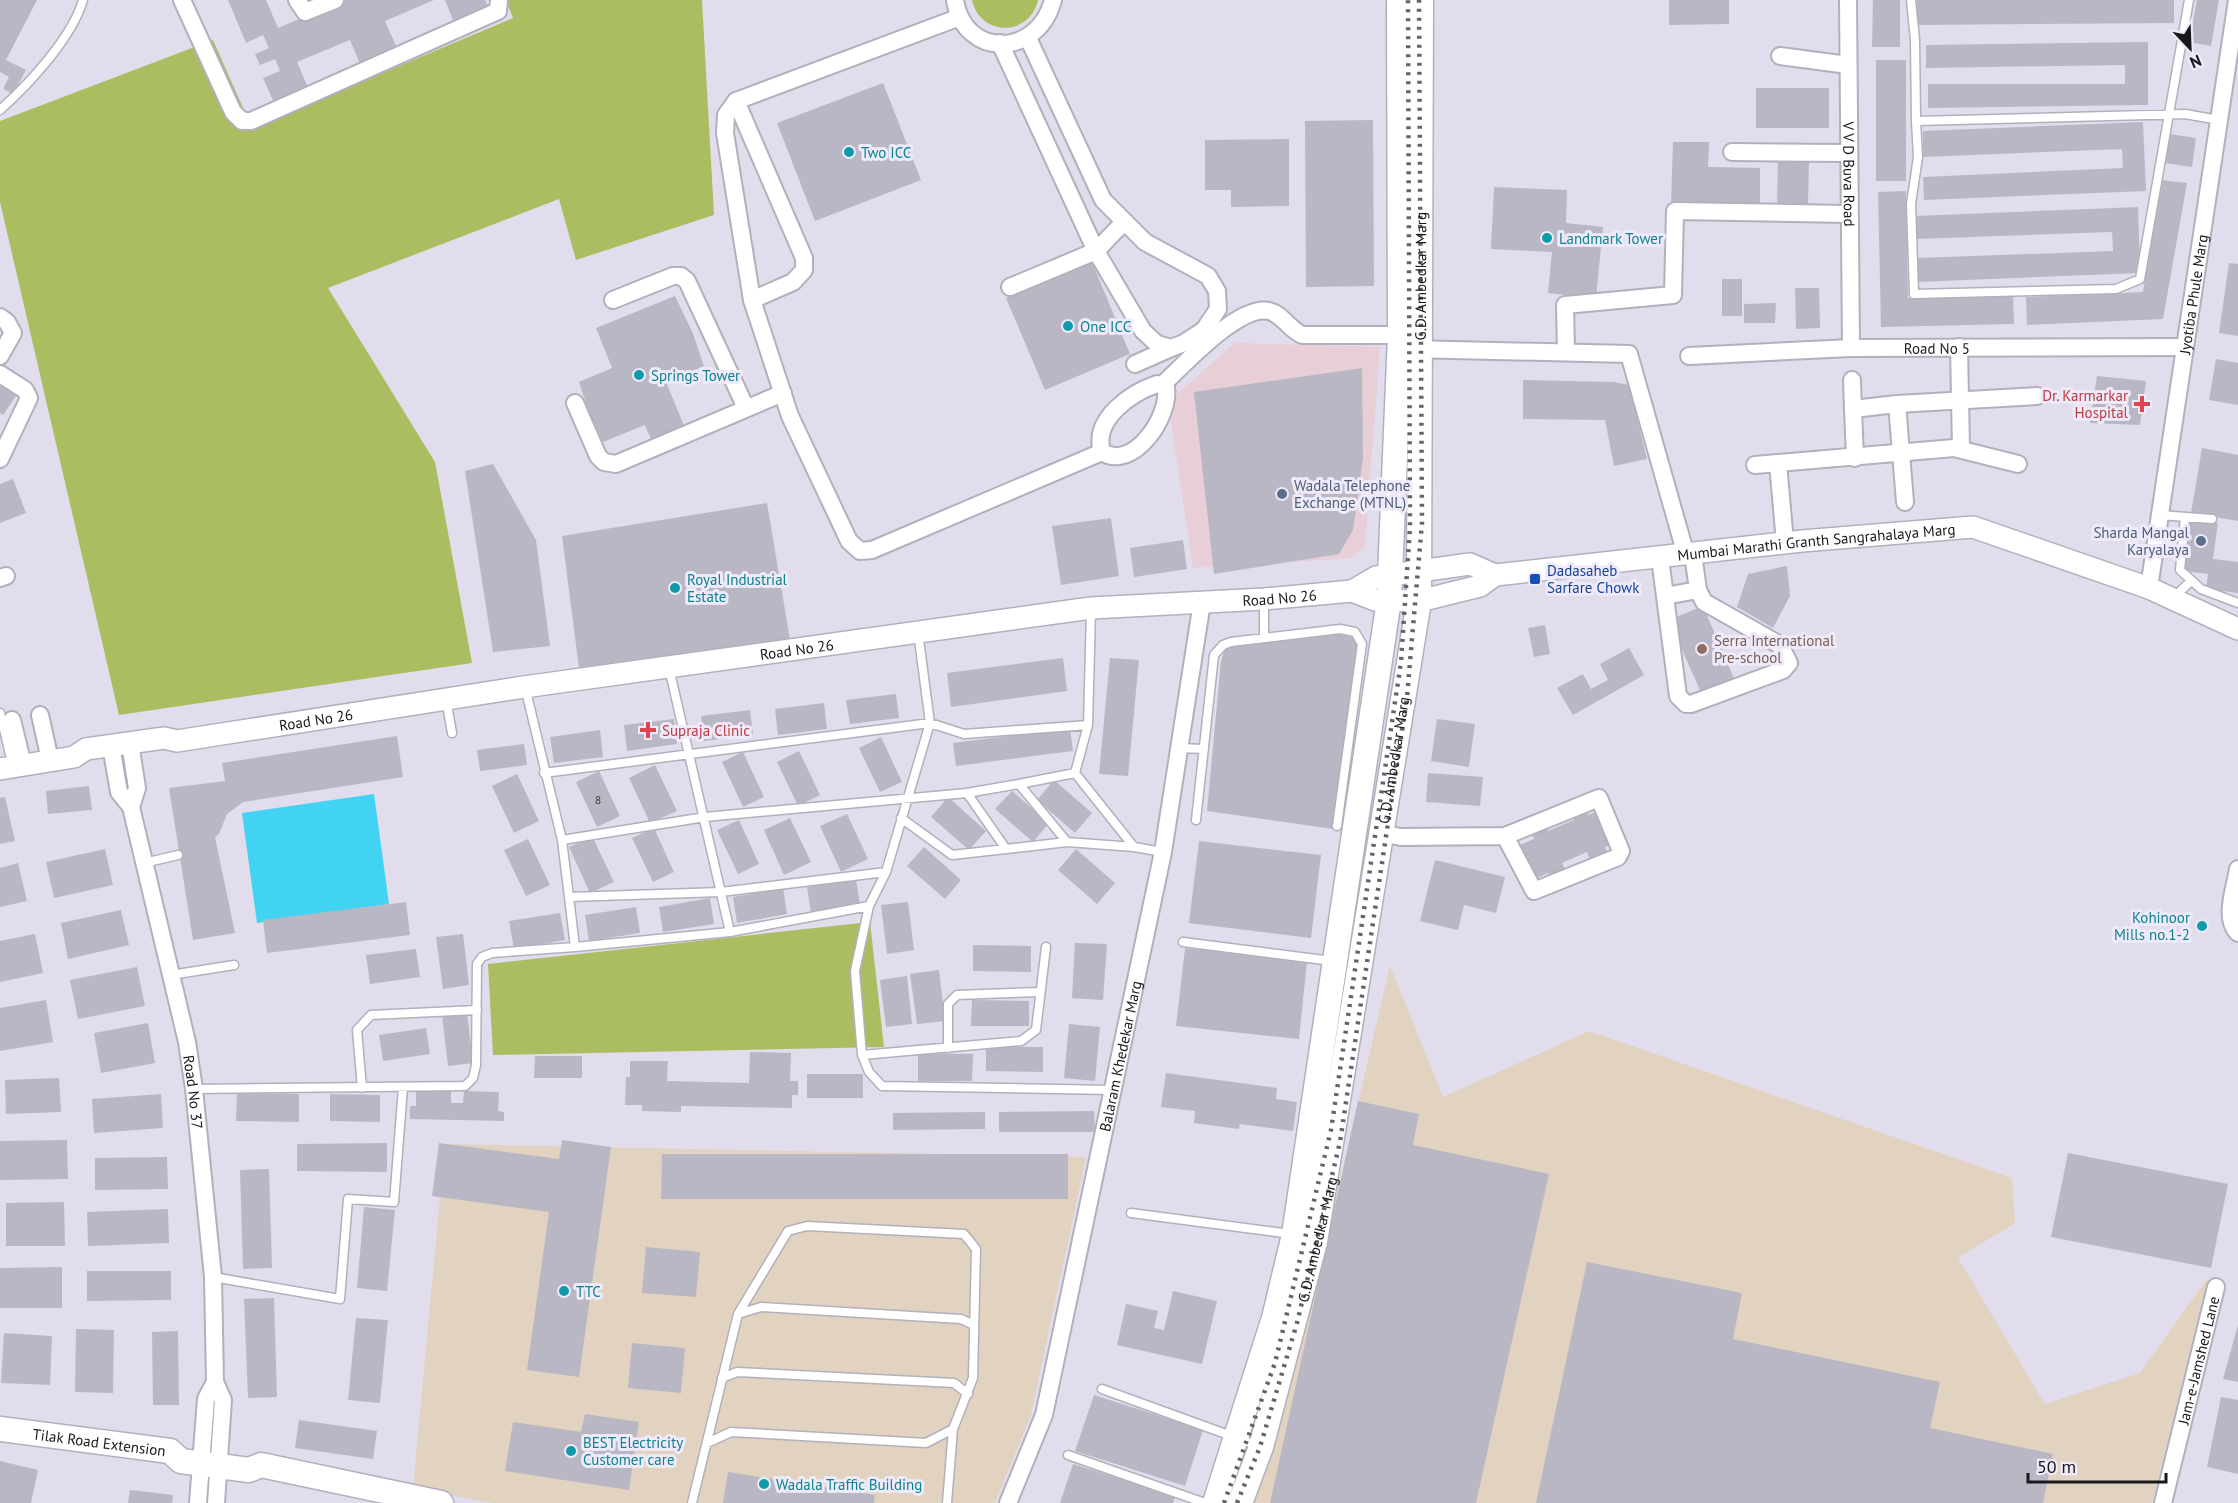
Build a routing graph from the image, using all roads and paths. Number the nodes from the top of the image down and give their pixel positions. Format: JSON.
{"nodes":[{"id":1,"x":83,"y":0,"type":"edge"},
{"id":2,"x":182,"y":0,"type":"edge"},
{"id":3,"x":297,"y":0,"type":"edge"},
{"id":4,"x":335,"y":0,"type":"edge"},
{"id":5,"x":499,"y":0,"type":"edge"},
{"id":6,"x":955,"y":0,"type":"edge"},
{"id":7,"x":1053,"y":0,"type":"edge"},
{"id":8,"x":1399,"y":0,"type":"edge"},
{"id":9,"x":1421,"y":0,"type":"edge"},
{"id":10,"x":1848,"y":0,"type":"edge"},
{"id":11,"x":1911,"y":0,"type":"edge"},
{"id":12,"x":2189,"y":0,"type":"edge"},
{"id":13,"x":2237,"y":0,"type":"edge"},
{"id":14,"x":960,"y":17,"type":"junction"},
{"id":15,"x":1028,"y":38,"type":"junction"},
{"id":16,"x":1000,"y":43,"type":"junction"},
{"id":17,"x":1410,"y":51,"type":"junction"},
{"id":18,"x":1780,"y":56,"type":"dead end"},
{"id":19,"x":1848,"y":65,"type":"junction"},
{"id":20,"x":736,"y":101,"type":"junction"},
{"id":21,"x":2,"y":106,"type":"edge"},
{"id":22,"x":2168,"y":115,"type":"junction"},
{"id":23,"x":2219,"y":120,"type":"junction"},
{"id":24,"x":1916,"y":121,"type":"junction"},
{"id":25,"x":1732,"y":153,"type":"dead end"},
{"id":26,"x":1848,"y":153,"type":"junction"},
{"id":27,"x":1085,"y":161,"type":"junction"},
{"id":28,"x":1060,"y":172,"type":"junction"},
{"id":29,"x":1848,"y":214,"type":"junction"},
{"id":30,"x":1123,"y":223,"type":"junction"},
{"id":31,"x":1096,"y":251,"type":"junction"},
{"id":32,"x":1010,"y":287,"type":"dead end"},
{"id":33,"x":613,"y":300,"type":"dead end"},
{"id":34,"x":752,"y":300,"type":"junction"},
{"id":35,"x":0,"y":317,"type":"edge"},
{"id":36,"x":1406,"y":345,"type":"junction"},
{"id":37,"x":1164,"y":346,"type":"junction"},
{"id":38,"x":1959,"y":347,"type":"junction"},
{"id":39,"x":2185,"y":347,"type":"junction"},
{"id":40,"x":1851,"y":348,"type":"junction"},
{"id":41,"x":1566,"y":352,"type":"junction"},
{"id":42,"x":0,"y":356,"type":"edge"},
{"id":43,"x":1689,"y":356,"type":"dead end"},
{"id":44,"x":1133,"y":360,"type":"dead end"},
{"id":45,"x":0,"y":374,"type":"edge"},
{"id":46,"x":1852,"y":380,"type":"dead end"},
{"id":47,"x":1163,"y":384,"type":"junction"},
{"id":48,"x":783,"y":393,"type":"junction"},
{"id":49,"x":2037,"y":396,"type":"dead end"},
{"id":50,"x":1960,"y":400,"type":"junction"},
{"id":51,"x":575,"y":403,"type":"dead end"},
{"id":52,"x":1897,"y":404,"type":"junction"},
{"id":53,"x":746,"y":408,"type":"junction"},
{"id":54,"x":1853,"y":409,"type":"junction"},
{"id":55,"x":6,"y":432,"type":"edge"},
{"id":56,"x":1961,"y":448,"type":"junction"},
{"id":57,"x":1102,"y":452,"type":"junction"},
{"id":58,"x":1902,"y":453,"type":"junction"},
{"id":59,"x":1855,"y":458,"type":"junction"},
{"id":60,"x":0,"y":459,"type":"edge"},
{"id":61,"x":1778,"y":463,"type":"junction"},
{"id":62,"x":2018,"y":464,"type":"dead end"},
{"id":63,"x":1755,"y":465,"type":"dead end"},
{"id":64,"x":1905,"y":502,"type":"dead end"},
{"id":65,"x":2160,"y":515,"type":"junction"},
{"id":66,"x":2186,"y":517,"type":"junction"},
{"id":67,"x":2212,"y":519,"type":"dead end"},
{"id":68,"x":1785,"y":543,"type":"junction"},
{"id":69,"x":1690,"y":554,"type":"junction"},
{"id":70,"x":1660,"y":558,"type":"junction"},
{"id":71,"x":1421,"y":572,"type":"junction"},
{"id":72,"x":1390,"y":575,"type":"junction"},
{"id":73,"x":1495,"y":575,"type":"junction"},
{"id":74,"x":2190,"y":581,"type":"junction"},
{"id":75,"x":2149,"y":588,"type":"junction"},
{"id":76,"x":1698,"y":590,"type":"junction"},
{"id":77,"x":1352,"y":591,"type":"junction"},
{"id":78,"x":1665,"y":596,"type":"junction"},
{"id":79,"x":1264,"y":599,"type":"junction"},
{"id":80,"x":1389,"y":600,"type":"junction"},
{"id":81,"x":2171,"y":600,"type":"junction"},
{"id":82,"x":1419,"y":601,"type":"junction"},
{"id":83,"x":1202,"y":602,"type":"junction"},
{"id":84,"x":2238,"y":603,"type":"edge"},
{"id":85,"x":1090,"y":608,"type":"junction"},
{"id":86,"x":2238,"y":630,"type":"edge"},
{"id":87,"x":918,"y":632,"type":"junction"},
{"id":88,"x":1264,"y":638,"type":"junction"},
{"id":89,"x":668,"y":666,"type":"junction"},
{"id":90,"x":524,"y":687,"type":"junction"},
{"id":91,"x":446,"y":699,"type":"junction"},
{"id":92,"x":6,"y":716,"type":"edge"},
{"id":93,"x":40,"y":716,"type":"dead end"},
{"id":94,"x":930,"y":723,"type":"junction"},
{"id":95,"x":1088,"y":725,"type":"junction"},
{"id":96,"x":452,"y":733,"type":"dead end"},
{"id":97,"x":1179,"y":748,"type":"junction"},
{"id":98,"x":1204,"y":749,"type":"junction"},
{"id":99,"x":122,"y":750,"type":"junction"},
{"id":100,"x":689,"y":755,"type":"junction"},
{"id":101,"x":50,"y":760,"type":"junction"},
{"id":102,"x":12,"y":767,"type":"edge"},
{"id":103,"x":1075,"y":772,"type":"junction"},
{"id":104,"x":544,"y":773,"type":"junction"},
{"id":105,"x":1354,"y":777,"type":"junction"},
{"id":106,"x":1019,"y":784,"type":"junction"},
{"id":107,"x":967,"y":793,"type":"junction"},
{"id":108,"x":906,"y":800,"type":"junction"},
{"id":109,"x":705,"y":817,"type":"junction"},
{"id":110,"x":901,"y":818,"type":"junction"},
{"id":111,"x":1196,"y":820,"type":"dead end"},
{"id":112,"x":1362,"y":836,"type":"junction"},
{"id":113,"x":1505,"y":836,"type":"junction"},
{"id":114,"x":562,"y":840,"type":"junction"},
{"id":115,"x":1067,"y":842,"type":"junction"},
{"id":116,"x":1134,"y":847,"type":"junction"},
{"id":117,"x":1006,"y":849,"type":"junction"},
{"id":118,"x":1163,"y":852,"type":"junction"},
{"id":119,"x":178,"y":855,"type":"dead end"},
{"id":120,"x":144,"y":862,"type":"junction"},
{"id":121,"x":2238,"y":869,"type":"edge"},
{"id":122,"x":886,"y":872,"type":"junction"},
{"id":123,"x":721,"y":892,"type":"junction"},
{"id":124,"x":569,"y":897,"type":"junction"},
{"id":125,"x":869,"y":906,"type":"junction"},
{"id":126,"x":730,"y":932,"type":"junction"},
{"id":127,"x":2238,"y":933,"type":"edge"},
{"id":128,"x":1183,"y":942,"type":"dead end"},
{"id":129,"x":1046,"y":947,"type":"dead end"},
{"id":130,"x":575,"y":948,"type":"junction"},
{"id":131,"x":1337,"y":962,"type":"junction"},
{"id":132,"x":234,"y":965,"type":"dead end"},
{"id":133,"x":171,"y":975,"type":"junction"},
{"id":134,"x":1040,"y":992,"type":"junction"},
{"id":135,"x":477,"y":1010,"type":"junction"},
{"id":136,"x":948,"y":1048,"type":"junction"},
{"id":137,"x":862,"y":1055,"type":"junction"},
{"id":138,"x":362,"y":1088,"type":"junction"},
{"id":139,"x":403,"y":1088,"type":"junction"},
{"id":140,"x":194,"y":1089,"type":"junction"},
{"id":141,"x":1113,"y":1090,"type":"junction"},
{"id":142,"x":1312,"y":1102,"type":"junction"},
{"id":143,"x":1336,"y":1105,"type":"junction"},
{"id":144,"x":1131,"y":1213,"type":"dead end"},
{"id":145,"x":1304,"y":1238,"type":"junction"},
{"id":146,"x":213,"y":1277,"type":"junction"},
{"id":147,"x":2216,"y":1287,"type":"dead end"},
{"id":148,"x":738,"y":1314,"type":"junction"},
{"id":149,"x":974,"y":1325,"type":"junction"},
{"id":150,"x":722,"y":1378,"type":"junction"},
{"id":151,"x":1102,"y":1389,"type":"dead end"},
{"id":152,"x":969,"y":1394,"type":"junction"},
{"id":153,"x":0,"y":1429,"type":"edge"},
{"id":154,"x":953,"y":1429,"type":"junction"},
{"id":155,"x":1237,"y":1439,"type":"junction"},
{"id":156,"x":707,"y":1443,"type":"junction"},
{"id":157,"x":1261,"y":1447,"type":"junction"},
{"id":158,"x":1068,"y":1455,"type":"dead end"},
{"id":159,"x":211,"y":1457,"type":"junction"},
{"id":160,"x":198,"y":1503,"type":"edge"},
{"id":161,"x":216,"y":1503,"type":"edge"},
{"id":162,"x":441,"y":1503,"type":"edge"},
{"id":163,"x":692,"y":1503,"type":"edge"},
{"id":164,"x":948,"y":1503,"type":"edge"},
{"id":165,"x":1008,"y":1503,"type":"edge"},
{"id":166,"x":1205,"y":1503,"type":"edge"},
{"id":167,"x":1215,"y":1503,"type":"edge"},
{"id":168,"x":1240,"y":1503,"type":"edge"},
{"id":169,"x":2163,"y":1503,"type":"edge"}],
"edges":[{"from":1,"to":21,"type":"lane"},
{"from":2,"to":5,"type":"street"},
{"from":3,"to":4,"type":"street"},
{"from":6,"to":14,"type":"street"},
{"from":7,"to":15,"type":"street"},
{"from":8,"to":17,"type":"main road","name":"G.D. Ambedkar Marg"},
{"from":9,"to":17,"type":"main road","name":"G.D. Ambedkar Marg"},
{"from":10,"to":19,"type":"street","name":"V V D Buva Road"},
{"from":11,"to":24,"type":"lane"},
{"from":12,"to":22,"type":"lane"},
{"from":13,"to":23,"type":"street","name":"Jyotiba Phule Marg"},
{"from":14,"to":16,"type":"street"},
{"from":14,"to":20,"type":"street"},
{"from":15,"to":16,"type":"street"},
{"from":15,"to":27,"type":"street"},
{"from":16,"to":28,"type":"street"},
{"from":17,"to":36,"type":"main road","name":"G.D. Ambedkar Marg"},
{"from":18,"to":19,"type":"street"},
{"from":19,"to":26,"type":"street","name":"V V D Buva Road"},
{"from":20,"to":34,"type":"street"},
{"from":20,"to":34,"type":"street"},
{"from":22,"to":23,"type":"lane"},
{"from":22,"to":24,"type":"lane"},
{"from":22,"to":24,"type":"lane"},
{"from":23,"to":39,"type":"street","name":"Jyotiba Phule Marg"},
{"from":25,"to":26,"type":"street"},
{"from":26,"to":29,"type":"street","name":"V V D Buva Road"},
{"from":27,"to":28,"type":"street"},
{"from":27,"to":30,"type":"street"},
{"from":28,"to":31,"type":"street"},
{"from":29,"to":40,"type":"street","name":"V V D Buva Road"},
{"from":29,"to":41,"type":"street"},
{"from":30,"to":31,"type":"street"},
{"from":30,"to":37,"type":"street"},
{"from":31,"to":32,"type":"street"},
{"from":31,"to":37,"type":"street"},
{"from":33,"to":53,"type":"street"},
{"from":34,"to":48,"type":"street"},
{"from":35,"to":42,"type":"street"},
{"from":36,"to":41,"type":"street"},
{"from":36,"to":47,"type":"street"},
{"from":36,"to":71,"type":"main road","name":"G.D. Ambedkar Marg"},
{"from":36,"to":72,"type":"main road","name":"G.D. Ambedkar Marg"},
{"from":37,"to":44,"type":"street"},
{"from":38,"to":39,"type":"street","name":"Road No 5"},
{"from":38,"to":40,"type":"street","name":"Road No 5"},
{"from":38,"to":50,"type":"street"},
{"from":39,"to":65,"type":"street","name":"Jyotiba Phule Marg"},
{"from":40,"to":43,"type":"street","name":"Road No 5"},
{"from":41,"to":69,"type":"street"},
{"from":45,"to":55,"type":"street"},
{"from":46,"to":54,"type":"street"},
{"from":47,"to":57,"type":"street"},
{"from":47,"to":57,"type":"street"},
{"from":48,"to":53,"type":"street"},
{"from":48,"to":57,"type":"street"},
{"from":49,"to":50,"type":"street"},
{"from":50,"to":52,"type":"street"},
{"from":50,"to":56,"type":"street"},
{"from":51,"to":53,"type":"street"},
{"from":52,"to":54,"type":"street"},
{"from":52,"to":58,"type":"street"},
{"from":54,"to":59,"type":"street"},
{"from":55,"to":60,"type":"street"},
{"from":56,"to":58,"type":"street"},
{"from":56,"to":62,"type":"street"},
{"from":58,"to":59,"type":"street"},
{"from":58,"to":64,"type":"street"},
{"from":59,"to":61,"type":"street"},
{"from":61,"to":63,"type":"street"},
{"from":61,"to":68,"type":"street"},
{"from":65,"to":66,"type":"lane"},
{"from":65,"to":75,"type":"street","name":"Jyotiba Phule Marg"},
{"from":66,"to":67,"type":"lane"},
{"from":66,"to":74,"type":"lane"},
{"from":68,"to":69,"type":"street","name":"Mumbai Marathi Granth Sangrahalaya Marg"},
{"from":68,"to":75,"type":"street","name":"Mumbai Marathi Granth Sangrahalaya Marg"},
{"from":69,"to":70,"type":"street","name":"Mumbai Marathi Granth Sangrahalaya Marg"},
{"from":69,"to":76,"type":"street"},
{"from":70,"to":73,"type":"street","name":"Mumbai Marathi Granth Sangrahalaya Marg"},
{"from":70,"to":78,"type":"street"},
{"from":71,"to":72,"type":"street"},
{"from":71,"to":73,"type":"street"},
{"from":71,"to":82,"type":"main road","name":"G.D. Ambedkar Marg"},
{"from":72,"to":77,"type":"street"},
{"from":72,"to":80,"type":"main road","name":"G.D. Ambedkar Marg"},
{"from":73,"to":82,"type":"street","name":"Mumbai Marathi Granth Sangrahalaya Marg"},
{"from":74,"to":81,"type":"lane"},
{"from":74,"to":84,"type":"lane"},
{"from":75,"to":81,"type":"street","name":"Mumbai Marathi Granth Sangrahalaya Marg"},
{"from":76,"to":78,"type":"street"},
{"from":76,"to":78,"type":"street"},
{"from":77,"to":79,"type":"street","name":"Road No 26"},
{"from":77,"to":80,"type":"street","name":"Road No 26"},
{"from":79,"to":83,"type":"street","name":"Road No 26"},
{"from":79,"to":88,"type":"lane"},
{"from":80,"to":82,"type":"street","name":"Road No 26"},
{"from":80,"to":105,"type":"main road","name":"G.D. Ambedkar Marg"},
{"from":81,"to":86,"type":"street","name":"Mumbai Marathi Granth Sangrahalaya Marg"},
{"from":82,"to":112,"type":"main road","name":"G.D. Ambedkar Marg"},
{"from":83,"to":85,"type":"street","name":"Road No 26"},
{"from":83,"to":97,"type":"street","name":"Balaram Khedekar Marg"},
{"from":85,"to":87,"type":"street","name":"Road No 26"},
{"from":85,"to":95,"type":"lane"},
{"from":87,"to":89,"type":"street","name":"Road No 26"},
{"from":87,"to":94,"type":"lane"},
{"from":88,"to":98,"type":"lane"},
{"from":88,"to":105,"type":"lane"},
{"from":89,"to":90,"type":"street","name":"Road No 26"},
{"from":89,"to":100,"type":"lane"},
{"from":90,"to":91,"type":"street","name":"Road No 26"},
{"from":90,"to":104,"type":"lane"},
{"from":91,"to":96,"type":"lane"},
{"from":91,"to":99,"type":"street","name":"Road No 26"},
{"from":92,"to":102,"type":"street"},
{"from":93,"to":101,"type":"street"},
{"from":94,"to":95,"type":"lane"},
{"from":94,"to":100,"type":"lane"},
{"from":94,"to":108,"type":"lane"},
{"from":95,"to":103,"type":"lane"},
{"from":97,"to":98,"type":"lane"},
{"from":97,"to":118,"type":"street","name":"Balaram Khedekar Marg"},
{"from":98,"to":111,"type":"lane"},
{"from":99,"to":101,"type":"street","name":"Road No 26"},
{"from":99,"to":120,"type":"street","name":"Road No 37"},
{"from":100,"to":104,"type":"lane"},
{"from":100,"to":109,"type":"lane"},
{"from":101,"to":102,"type":"street","name":"Road No 26"},
{"from":103,"to":106,"type":"lane"},
{"from":103,"to":116,"type":"lane"},
{"from":104,"to":114,"type":"lane"},
{"from":105,"to":112,"type":"main road","name":"G.D. Ambedkar Marg"},
{"from":106,"to":107,"type":"lane"},
{"from":106,"to":115,"type":"lane"},
{"from":107,"to":108,"type":"lane"},
{"from":107,"to":117,"type":"lane"},
{"from":108,"to":109,"type":"lane"},
{"from":108,"to":110,"type":"lane"},
{"from":109,"to":114,"type":"lane"},
{"from":109,"to":123,"type":"lane"},
{"from":110,"to":117,"type":"lane"},
{"from":110,"to":122,"type":"lane"},
{"from":112,"to":113,"type":"street"},
{"from":112,"to":131,"type":"main road","name":"G.D. Ambedkar Marg"},
{"from":112,"to":143,"type":"main road","name":"G.D. Ambedkar Marg"},
{"from":113,"to":113,"type":"street"},
{"from":114,"to":124,"type":"lane"},
{"from":115,"to":116,"type":"lane"},
{"from":115,"to":117,"type":"lane"},
{"from":116,"to":118,"type":"lane"},
{"from":118,"to":141,"type":"street","name":"Balaram Khedekar Marg"},
{"from":119,"to":120,"type":"lane"},
{"from":120,"to":133,"type":"street","name":"Road No 37"},
{"from":121,"to":127,"type":"street"},
{"from":122,"to":123,"type":"lane"},
{"from":122,"to":125,"type":"lane"},
{"from":123,"to":124,"type":"lane"},
{"from":123,"to":126,"type":"lane"},
{"from":124,"to":130,"type":"lane"},
{"from":125,"to":126,"type":"lane"},
{"from":125,"to":137,"type":"lane"},
{"from":126,"to":130,"type":"lane"},
{"from":128,"to":131,"type":"lane"},
{"from":129,"to":134,"type":"lane"},
{"from":130,"to":135,"type":"lane"},
{"from":131,"to":142,"type":"main road","name":"G.D. Ambedkar Marg"},
{"from":132,"to":133,"type":"lane"},
{"from":133,"to":140,"type":"street","name":"Road No 37"},
{"from":134,"to":136,"type":"lane"},
{"from":134,"to":136,"type":"lane"},
{"from":135,"to":138,"type":"lane"},
{"from":135,"to":139,"type":"lane"},
{"from":136,"to":137,"type":"lane"},
{"from":137,"to":141,"type":"lane"},
{"from":138,"to":139,"type":"lane"},
{"from":138,"to":140,"type":"lane"},
{"from":139,"to":146,"type":"lane"},
{"from":140,"to":146,"type":"street","name":"Road No 37"},
{"from":141,"to":165,"type":"street","name":"Balaram Khedekar Marg"},
{"from":142,"to":143,"type":"main road"},
{"from":142,"to":145,"type":"main road","name":"G.D. Ambedkar Marg"},
{"from":143,"to":145,"type":"main road","name":"G.D. Ambedkar Marg"},
{"from":144,"to":145,"type":"lane"},
{"from":145,"to":155,"type":"main road","name":"G.D. Ambedkar Marg"},
{"from":145,"to":157,"type":"main road","name":"G.D. Ambedkar Marg"},
{"from":146,"to":159,"type":"street","name":"Road No 37"},
{"from":147,"to":169,"type":"street","name":"Jam-e-Jamshed Lane"},
{"from":148,"to":149,"type":"lane"},
{"from":148,"to":149,"type":"lane"},
{"from":148,"to":150,"type":"lane"},
{"from":149,"to":152,"type":"lane"},
{"from":150,"to":152,"type":"lane"},
{"from":150,"to":156,"type":"lane"},
{"from":151,"to":155,"type":"lane"},
{"from":152,"to":154,"type":"lane"},
{"from":153,"to":159,"type":"main road","name":"Tilak Road Extension"},
{"from":154,"to":156,"type":"lane"},
{"from":154,"to":164,"type":"lane"},
{"from":155,"to":157,"type":"lane"},
{"from":155,"to":167,"type":"main road","name":"G.D. Ambedkar Marg"},
{"from":156,"to":163,"type":"lane"},
{"from":157,"to":168,"type":"main road","name":"G.D. Ambedkar Marg"},
{"from":158,"to":166,"type":"lane"},
{"from":159,"to":160,"type":"street","name":"Road No 37"},
{"from":159,"to":161,"type":"street"},
{"from":159,"to":162,"type":"main road","name":"Tilak Road Extension"}]}
